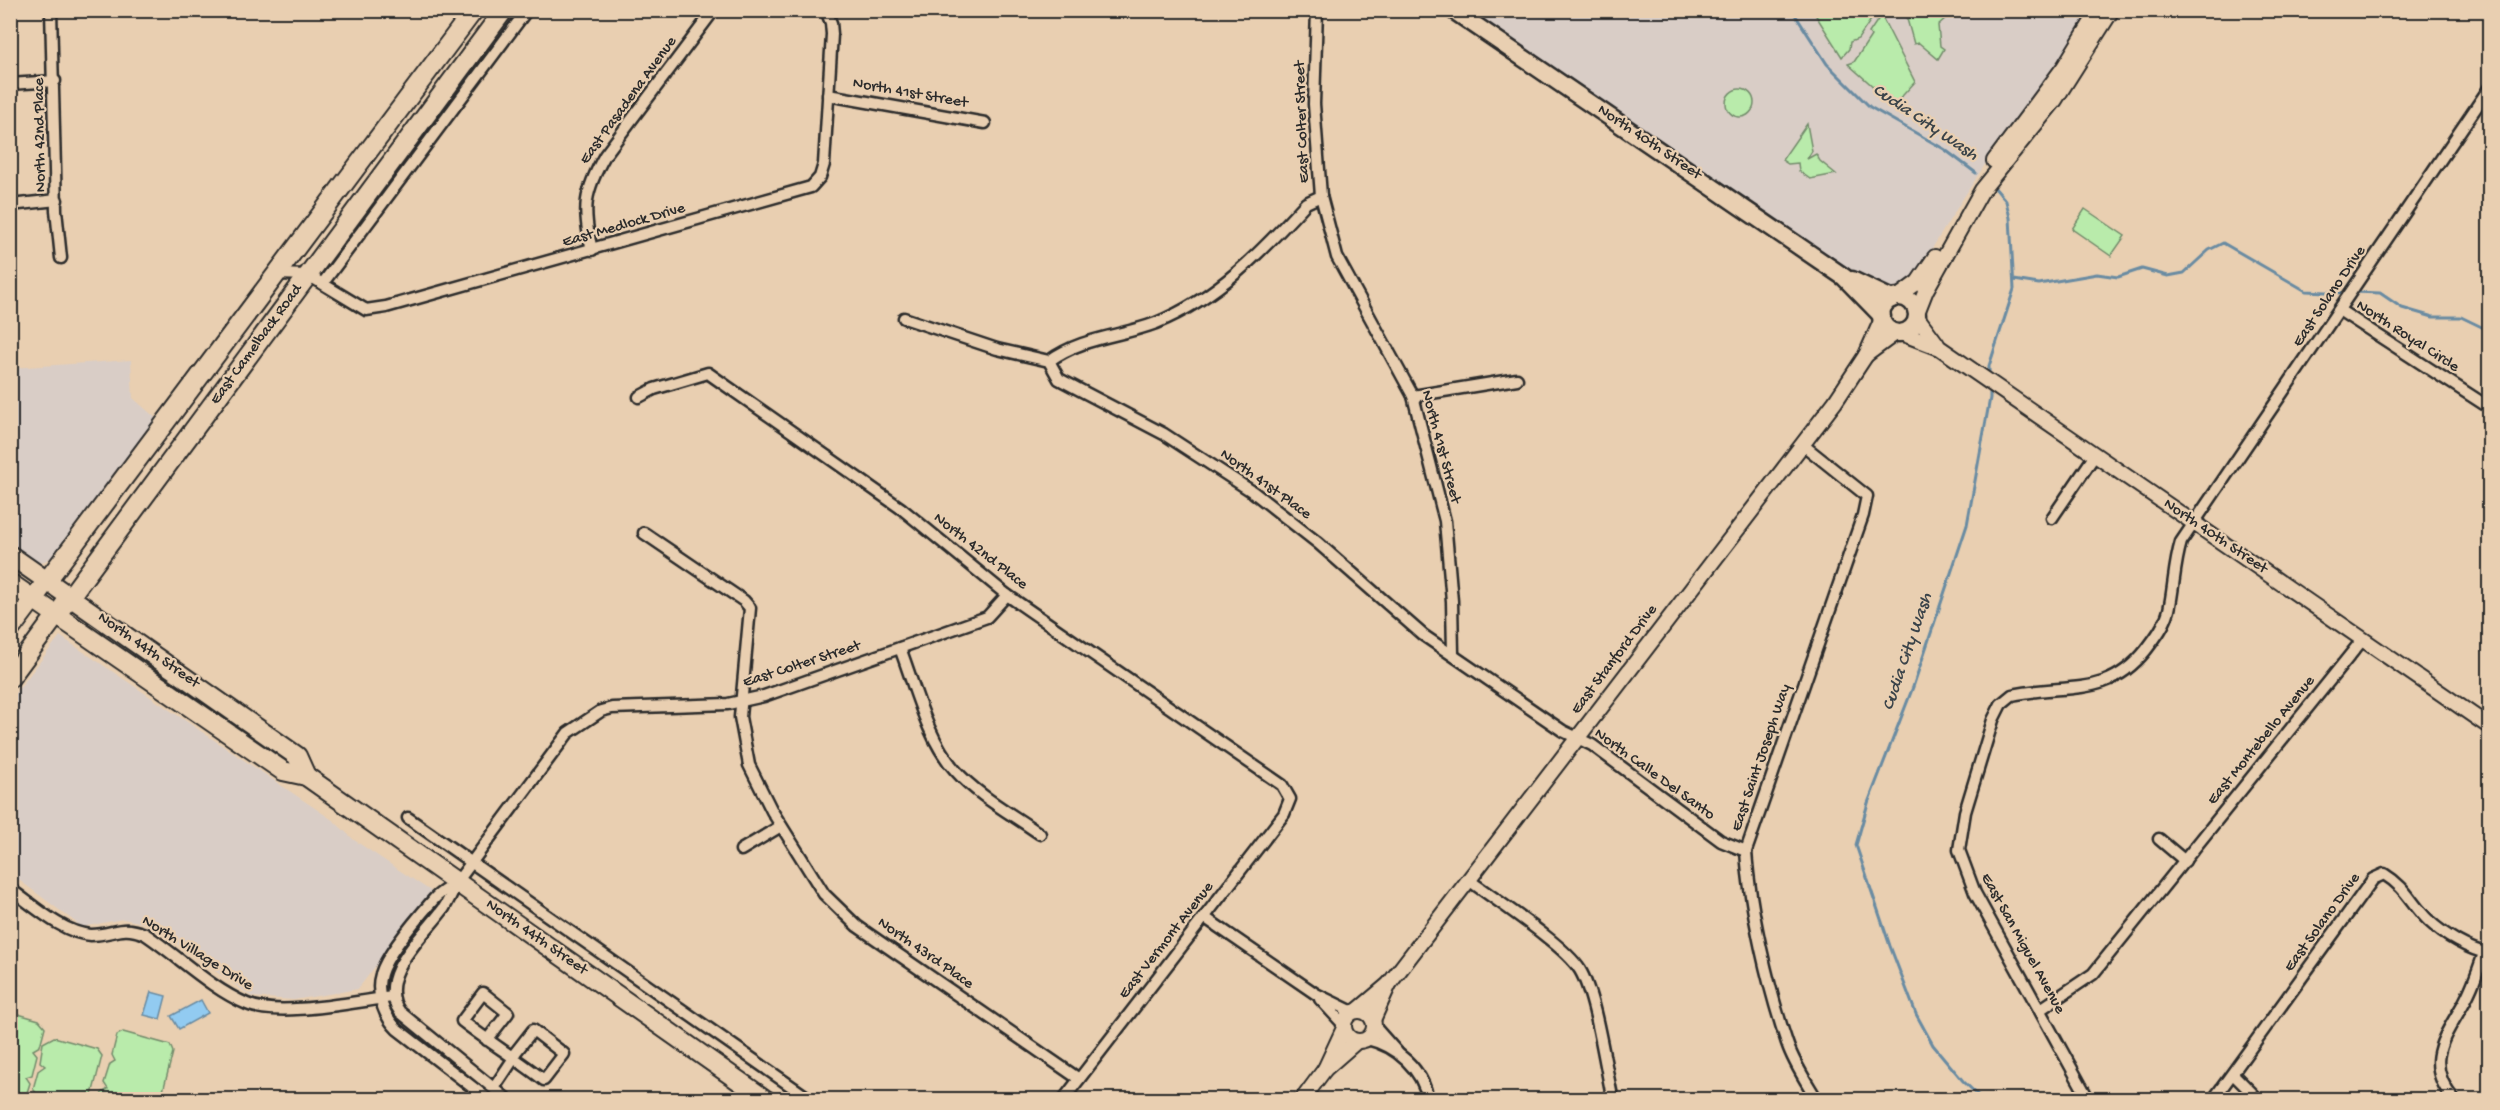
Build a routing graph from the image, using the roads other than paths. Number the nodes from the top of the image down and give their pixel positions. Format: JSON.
{"nodes":[{"id":1,"x":51,"y":10,"type":"edge"},
{"id":2,"x":474,"y":10,"type":"edge"},
{"id":3,"x":504,"y":10,"type":"edge"},
{"id":4,"x":527,"y":10,"type":"edge"},
{"id":5,"x":714,"y":10,"type":"edge"},
{"id":6,"x":1317,"y":10,"type":"edge"},
{"id":7,"x":1453,"y":10,"type":"edge"},
{"id":8,"x":2099,"y":10,"type":"edge"},
{"id":9,"x":2112,"y":10,"type":"edge"},
{"id":10,"x":827,"y":12,"type":"edge"},
{"id":11,"x":54,"y":81,"type":"junction"},
{"id":12,"x":10,"y":84,"type":"edge"},
{"id":13,"x":828,"y":95,"type":"junction"},
{"id":14,"x":2487,"y":95,"type":"edge"},
{"id":15,"x":986,"y":123,"type":"dead end"},
{"id":16,"x":1321,"y":196,"type":"junction"},
{"id":17,"x":57,"y":200,"type":"junction"},
{"id":18,"x":10,"y":205,"type":"edge"},
{"id":19,"x":592,"y":250,"type":"junction"},
{"id":20,"x":61,"y":258,"type":"dead end"},
{"id":21,"x":277,"y":274,"type":"junction"},
{"id":22,"x":1844,"y":277,"type":"junction"},
{"id":23,"x":316,"y":279,"type":"junction"},
{"id":24,"x":1895,"y":298,"type":"junction"},
{"id":25,"x":2339,"y":310,"type":"junction"},
{"id":26,"x":1917,"y":315,"type":"junction"},
{"id":27,"x":904,"y":318,"type":"dead end"},
{"id":28,"x":1882,"y":318,"type":"junction"},
{"id":29,"x":1899,"y":332,"type":"junction"},
{"id":30,"x":1940,"y":348,"type":"junction"},
{"id":31,"x":1866,"y":355,"type":"junction"},
{"id":32,"x":1049,"y":362,"type":"junction"},
{"id":33,"x":1517,"y":379,"type":"dead end"},
{"id":34,"x":1413,"y":396,"type":"junction"},
{"id":35,"x":639,"y":397,"type":"dead end"},
{"id":36,"x":2490,"y":408,"type":"edge"},
{"id":37,"x":165,"y":422,"type":"junction"},
{"id":38,"x":188,"y":439,"type":"junction"},
{"id":39,"x":1802,"y":444,"type":"junction"},
{"id":40,"x":2095,"y":455,"type":"junction"},
{"id":41,"x":2052,"y":518,"type":"dead end"},
{"id":42,"x":2195,"y":524,"type":"junction"},
{"id":43,"x":644,"y":533,"type":"dead end"},
{"id":44,"x":10,"y":555,"type":"edge"},
{"id":45,"x":48,"y":581,"type":"junction"},
{"id":46,"x":10,"y":583,"type":"edge"},
{"id":47,"x":1007,"y":595,"type":"junction"},
{"id":48,"x":72,"y":597,"type":"junction"},
{"id":49,"x":34,"y":599,"type":"junction"},
{"id":50,"x":57,"y":616,"type":"junction"},
{"id":51,"x":10,"y":630,"type":"edge"},
{"id":52,"x":2362,"y":639,"type":"junction"},
{"id":53,"x":900,"y":648,"type":"junction"},
{"id":54,"x":1453,"y":654,"type":"junction"},
{"id":55,"x":10,"y":678,"type":"edge"},
{"id":56,"x":742,"y":701,"type":"junction"},
{"id":57,"x":2490,"y":727,"type":"edge"},
{"id":58,"x":1576,"y":738,"type":"junction"},
{"id":59,"x":306,"y":776,"type":"junction"},
{"id":60,"x":1290,"y":799,"type":"joint"},
{"id":61,"x":408,"y":818,"type":"dead end"},
{"id":62,"x":781,"y":826,"type":"junction"},
{"id":63,"x":1040,"y":834,"type":"dead end"},
{"id":64,"x":2159,"y":838,"type":"dead end"},
{"id":65,"x":741,"y":850,"type":"dead end"},
{"id":66,"x":1746,"y":851,"type":"junction"},
{"id":67,"x":2185,"y":861,"type":"junction"},
{"id":68,"x":472,"y":862,"type":"junction"},
{"id":69,"x":1469,"y":880,"type":"junction"},
{"id":70,"x":457,"y":882,"type":"junction"},
{"id":71,"x":10,"y":889,"type":"edge"},
{"id":72,"x":1204,"y":917,"type":"junction"},
{"id":73,"x":2487,"y":954,"type":"edge"},
{"id":74,"x":1389,"y":984,"type":"junction"},
{"id":75,"x":1316,"y":994,"type":"junction"},
{"id":76,"x":393,"y":997,"type":"junction"},
{"id":77,"x":380,"y":998,"type":"junction"},
{"id":78,"x":2041,"y":1009,"type":"junction"},
{"id":79,"x":1355,"y":1011,"type":"junction"},
{"id":80,"x":1374,"y":1023,"type":"junction"},
{"id":81,"x":1344,"y":1026,"type":"junction"},
{"id":82,"x":487,"y":1040,"type":"junction"},
{"id":83,"x":1362,"y":1040,"type":"junction"},
{"id":84,"x":1397,"y":1053,"type":"junction"},
{"id":85,"x":514,"y":1058,"type":"junction"},
{"id":86,"x":1325,"y":1069,"type":"junction"},
{"id":87,"x":2233,"y":1074,"type":"junction"},
{"id":88,"x":1079,"y":1079,"type":"junction"},
{"id":89,"x":494,"y":1088,"type":"junction"},
{"id":90,"x":1427,"y":1095,"type":"edge"},
{"id":91,"x":489,"y":1100,"type":"edge"},
{"id":92,"x":508,"y":1100,"type":"edge"},
{"id":93,"x":766,"y":1100,"type":"edge"},
{"id":94,"x":811,"y":1100,"type":"edge"},
{"id":95,"x":1063,"y":1100,"type":"edge"},
{"id":96,"x":1302,"y":1100,"type":"edge"},
{"id":97,"x":1613,"y":1100,"type":"edge"},
{"id":98,"x":1817,"y":1100,"type":"edge"},
{"id":99,"x":2090,"y":1100,"type":"edge"},
{"id":100,"x":2213,"y":1100,"type":"edge"},
{"id":101,"x":2259,"y":1100,"type":"edge"},
{"id":102,"x":2454,"y":1100,"type":"edge"}],
"edges":[{"from":1,"to":11,"type":"street","name":"North 42nd Place"},
{"from":2,"to":21,"type":"main road","name":"East Camelback Road"},
{"from":3,"to":23,"type":"main road","name":"East Camelback Road"},
{"from":4,"to":23,"type":"street","name":"East Camelback Road"},
{"from":5,"to":19,"type":"street","name":"East Pasadena Avenue"},
{"from":6,"to":16,"type":"street","name":"East Colter Street"},
{"from":7,"to":22,"type":"main road","name":"North 40th Street"},
{"from":8,"to":24,"type":"street"},
{"from":9,"to":26,"type":"street"},
{"from":10,"to":13,"type":"street","name":"East Medlock Drive"},
{"from":11,"to":12,"type":"street"},
{"from":11,"to":17,"type":"street","name":"North 42nd Place"},
{"from":13,"to":15,"type":"street","name":"North 41st Street"},
{"from":13,"to":19,"type":"street","name":"East Medlock Drive"},
{"from":14,"to":25,"type":"street","name":"East Solano Drive"},
{"from":16,"to":32,"type":"street","name":"East Colter Street"},
{"from":16,"to":34,"type":"street","name":"North 41st Street"},
{"from":17,"to":18,"type":"street"},
{"from":17,"to":20,"type":"street","name":"North 42nd Place"},
{"from":19,"to":23,"type":"street","name":"East Medlock Drive"},
{"from":21,"to":23,"type":"street"},
{"from":21,"to":37,"type":"main road","name":"East Camelback Road"},
{"from":22,"to":24,"type":"main road","name":"North 40th Street"},
{"from":22,"to":28,"type":"main road","name":"North 40th Street"},
{"from":23,"to":38,"type":"main road","name":"East Camelback Road"},
{"from":24,"to":26,"type":"main road"},
{"from":24,"to":28,"type":"main road"},
{"from":25,"to":36,"type":"street","name":"North Royal Circle"},
{"from":25,"to":42,"type":"street","name":"East Solano Drive"},
{"from":26,"to":29,"type":"main road"},
{"from":26,"to":30,"type":"street","name":"North 40th Street"},
{"from":27,"to":32,"type":"street"},
{"from":28,"to":29,"type":"main road"},
{"from":28,"to":31,"type":"street","name":"East Stanford Drive"},
{"from":29,"to":30,"type":"street","name":"North 40th Street"},
{"from":29,"to":31,"type":"street","name":"East Stanford Drive"},
{"from":30,"to":40,"type":"street","name":"North 40th Street"},
{"from":31,"to":39,"type":"street","name":"East Stanford Drive"},
{"from":32,"to":54,"type":"street","name":"North 41st Place"},
{"from":33,"to":34,"type":"street"},
{"from":34,"to":54,"type":"street","name":"North 41st Street"},
{"from":35,"to":47,"type":"street","name":"North 42nd Place"},
{"from":37,"to":38,"type":"main road"},
{"from":37,"to":45,"type":"main road","name":"East Camelback Road"},
{"from":38,"to":48,"type":"main road","name":"East Camelback Road"},
{"from":39,"to":58,"type":"street","name":"East Stanford Drive"},
{"from":39,"to":66,"type":"street","name":"East Saint Joseph Way"},
{"from":40,"to":41,"type":"street"},
{"from":40,"to":42,"type":"street","name":"North 40th Street"},
{"from":42,"to":52,"type":"street","name":"North 40th Street"},
{"from":42,"to":78,"type":"street","name":"East San Miguel Avenue"},
{"from":43,"to":56,"type":"street","name":"North 43rd Place"},
{"from":44,"to":45,"type":"main road","name":"North 44th Street"},
{"from":45,"to":48,"type":"main road","name":"North 44th Street"},
{"from":45,"to":49,"type":"main road","name":"East Camelback Road"},
{"from":46,"to":49,"type":"main road","name":"North 44th Street"},
{"from":47,"to":53,"type":"street","name":"East Colter Street"},
{"from":47,"to":60,"type":"street","name":"North 42nd Place"},
{"from":48,"to":50,"type":"main road","name":"East Camelback Road"},
{"from":48,"to":59,"type":"main road","name":"North 44th Street"},
{"from":49,"to":50,"type":"main road","name":"North 44th Street"},
{"from":49,"to":51,"type":"main road","name":"East Camelback Road"},
{"from":50,"to":55,"type":"main road","name":"East Camelback Road"},
{"from":50,"to":59,"type":"main road","name":"North 44th Street"},
{"from":52,"to":57,"type":"street","name":"North 40th Street"},
{"from":52,"to":67,"type":"street","name":"East Montebello Avenue"},
{"from":53,"to":56,"type":"street","name":"East Colter Street"},
{"from":53,"to":63,"type":"street"},
{"from":54,"to":58,"type":"street","name":"North 41st Place"},
{"from":56,"to":62,"type":"street","name":"North 43rd Place"},
{"from":56,"to":68,"type":"street","name":"East Colter Street"},
{"from":58,"to":66,"type":"street","name":"North Calle Del Santo"},
{"from":58,"to":69,"type":"street","name":"East Stanford Drive"},
{"from":59,"to":70,"type":"main road","name":"North 44th Street"},
{"from":60,"to":72,"type":"street","name":"East Vermont Avenue"},
{"from":61,"to":68,"type":"street","name":"North 44th Street"},
{"from":62,"to":65,"type":"street"},
{"from":62,"to":88,"type":"street","name":"North 43rd Place"},
{"from":64,"to":67,"type":"street"},
{"from":66,"to":98,"type":"street","name":"East Saint Joseph Way"},
{"from":67,"to":78,"type":"street","name":"East Montebello Avenue"},
{"from":68,"to":70,"type":"street","name":"East Colter Street"},
{"from":68,"to":94,"type":"street","name":"North 44th Street"},
{"from":69,"to":74,"type":"street","name":"East Stanford Drive"},
{"from":69,"to":97,"type":"street"},
{"from":70,"to":76,"type":"street","name":"East Colter Street"},
{"from":70,"to":77,"type":"street","name":"East Colter Street"},
{"from":70,"to":93,"type":"main road","name":"North 44th Street"},
{"from":71,"to":77,"type":"street","name":"North Village Drive"},
{"from":72,"to":75,"type":"street"},
{"from":72,"to":88,"type":"street","name":"East Vermont Avenue"},
{"from":73,"to":87,"type":"street","name":"East Solano Drive"},
{"from":73,"to":102,"type":"street"},
{"from":74,"to":79,"type":"street","name":"East Stanford Drive"},
{"from":74,"to":80,"type":"street","name":"East Stanford Drive"},
{"from":75,"to":79,"type":"street"},
{"from":75,"to":81,"type":"street"},
{"from":76,"to":77,"type":"street","name":"North Village Drive"},
{"from":76,"to":89,"type":"street"},
{"from":77,"to":91,"type":"street"},
{"from":78,"to":99,"type":"street","name":"East San Miguel Avenue"},
{"from":79,"to":80,"type":"street"},
{"from":79,"to":81,"type":"street","name":"East Stanford Drive"},
{"from":80,"to":83,"type":"street","name":"East Stanford Drive"},
{"from":80,"to":84,"type":"street"},
{"from":81,"to":83,"type":"street"},
{"from":81,"to":86,"type":"street","name":"East Stanford Drive"},
{"from":82,"to":82,"type":"street"},
{"from":82,"to":85,"type":"street"},
{"from":83,"to":84,"type":"street"},
{"from":83,"to":86,"type":"street","name":"East Stanford Drive"},
{"from":84,"to":90,"type":"street"},
{"from":85,"to":85,"type":"street"},
{"from":85,"to":89,"type":"street"},
{"from":86,"to":96,"type":"street","name":"East Stanford Drive"},
{"from":87,"to":100,"type":"street","name":"East Solano Drive"},
{"from":87,"to":101,"type":"street"},
{"from":88,"to":95,"type":"street","name":"East Vermont Avenue"},
{"from":89,"to":92,"type":"street"}]}
